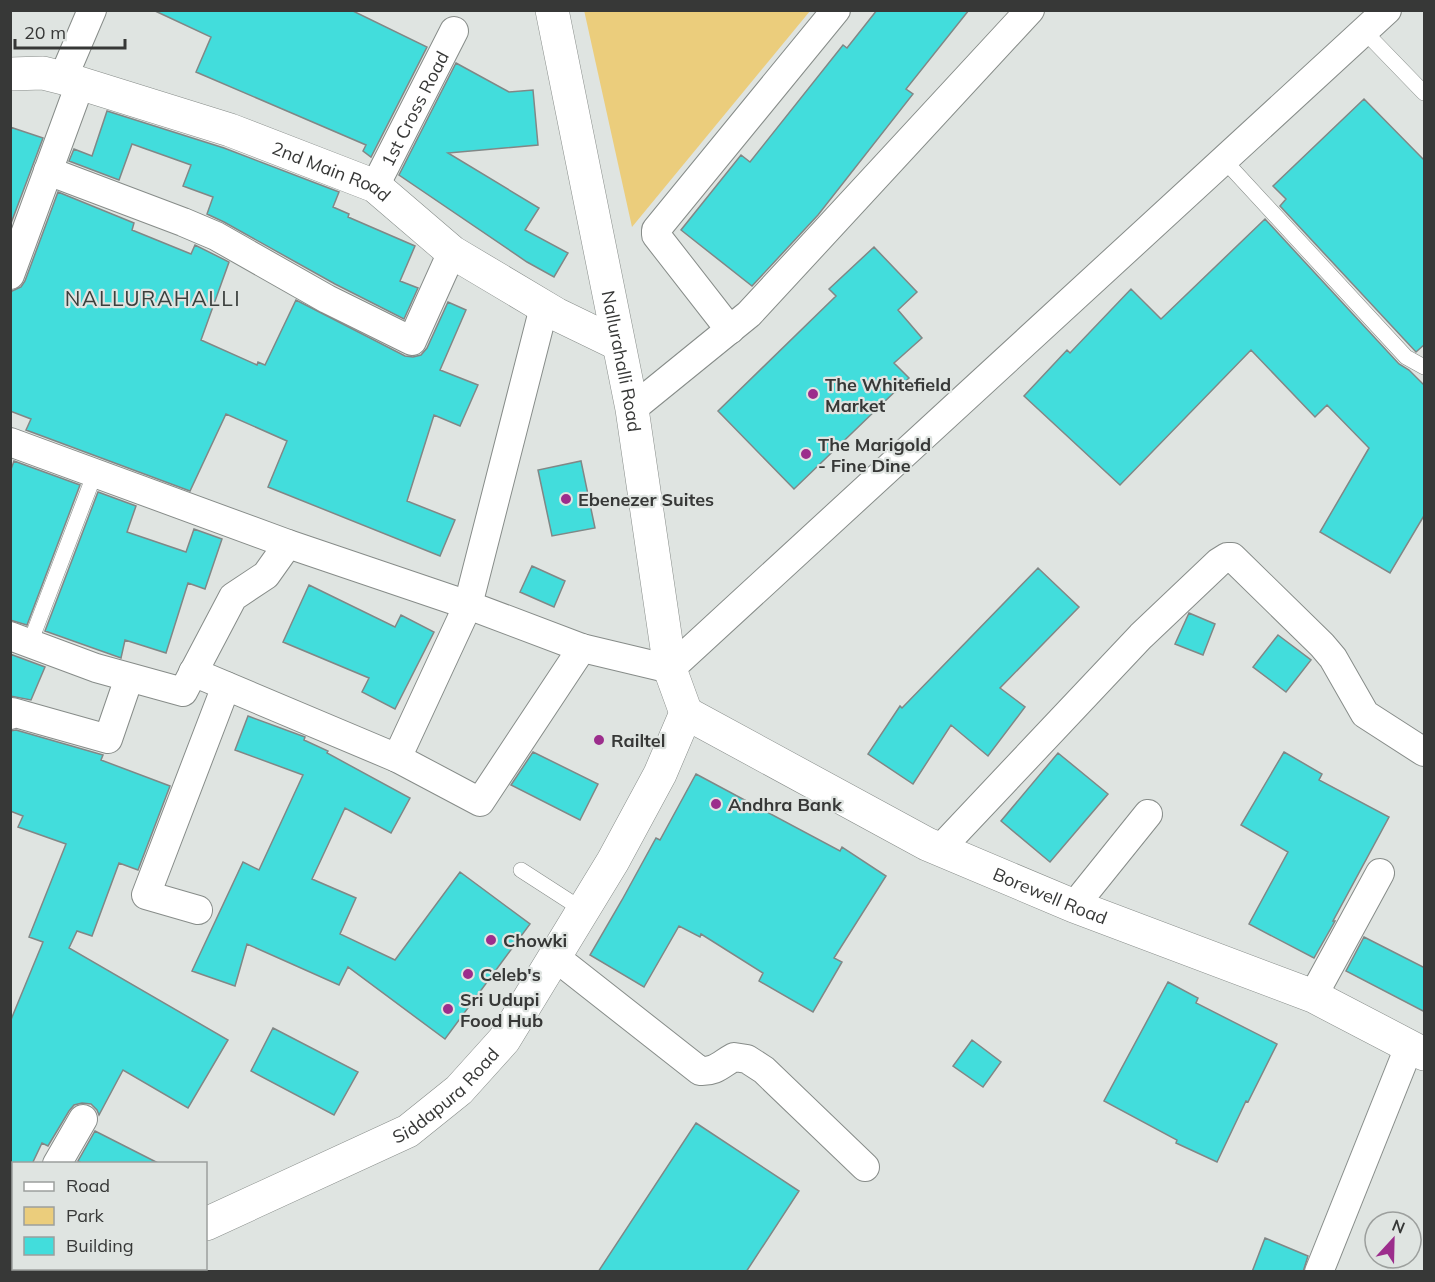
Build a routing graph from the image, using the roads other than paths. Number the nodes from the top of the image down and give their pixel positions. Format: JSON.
{"nodes":[{"id":1,"x":92,"y":10,"type":"edge"},
{"id":2,"x":552,"y":10,"type":"edge"},
{"id":3,"x":836,"y":10,"type":"edge"},
{"id":4,"x":1030,"y":10,"type":"edge"},
{"id":5,"x":1387,"y":10,"type":"edge"},
{"id":6,"x":454,"y":31,"type":"dead end"},
{"id":7,"x":1364,"y":31,"type":"junction"},
{"id":8,"x":10,"y":75,"type":"edge"},
{"id":9,"x":71,"y":81,"type":"junction"},
{"id":10,"x":1425,"y":93,"type":"edge"},
{"id":11,"x":1224,"y":160,"type":"junction"},
{"id":12,"x":48,"y":171,"type":"junction"},
{"id":13,"x":375,"y":186,"type":"junction"},
{"id":14,"x":452,"y":252,"type":"junction"},
{"id":15,"x":10,"y":275,"type":"edge"},
{"id":16,"x":544,"y":307,"type":"junction"},
{"id":17,"x":730,"y":330,"type":"junction"},
{"id":18,"x":618,"y":344,"type":"junction"},
{"id":19,"x":1425,"y":367,"type":"edge"},
{"id":20,"x":632,"y":409,"type":"junction"},
{"id":21,"x":10,"y":442,"type":"edge"},
{"id":22,"x":95,"y":473,"type":"junction"},
{"id":23,"x":288,"y":544,"type":"junction"},
{"id":24,"x":468,"y":605,"type":"junction"},
{"id":25,"x":20,"y":640,"type":"edge"},
{"id":26,"x":582,"y":648,"type":"junction"},
{"id":27,"x":670,"y":669,"type":"junction"},
{"id":28,"x":193,"y":672,"type":"junction"},
{"id":29,"x":129,"y":678,"type":"junction"},
{"id":30,"x":226,"y":686,"type":"junction"},
{"id":31,"x":686,"y":713,"type":"junction"},
{"id":32,"x":10,"y":716,"type":"edge"},
{"id":33,"x":1425,"y":752,"type":"edge"},
{"id":34,"x":397,"y":758,"type":"junction"},
{"id":35,"x":1148,"y":814,"type":"dead end"},
{"id":36,"x":940,"y":849,"type":"junction"},
{"id":37,"x":521,"y":870,"type":"dead end"},
{"id":38,"x":1380,"y":873,"type":"dead end"},
{"id":39,"x":1074,"y":906,"type":"junction"},
{"id":40,"x":198,"y":910,"type":"dead end"},
{"id":41,"x":583,"y":910,"type":"junction"},
{"id":42,"x":555,"y":957,"type":"junction"},
{"id":43,"x":1313,"y":996,"type":"junction"},
{"id":44,"x":1417,"y":1051,"type":"edge"},
{"id":45,"x":83,"y":1119,"type":"dead end"},
{"id":46,"x":58,"y":1162,"type":"edge"},
{"id":47,"x":866,"y":1167,"type":"dead end"},
{"id":48,"x":207,"y":1224,"type":"edge"},
{"id":49,"x":1319,"y":1272,"type":"edge"}],
"edges":[{"from":1,"to":9,"type":"street"},
{"from":2,"to":18,"type":"street","name":"Nallurahalli Road"},
{"from":3,"to":17,"type":"street"},
{"from":4,"to":17,"type":"street"},
{"from":5,"to":7,"type":"street"},
{"from":6,"to":13,"type":"street","name":"1st Cross Road"},
{"from":7,"to":10,"type":"lane"},
{"from":7,"to":11,"type":"street"},
{"from":8,"to":9,"type":"street","name":"2nd Main Road"},
{"from":9,"to":12,"type":"street"},
{"from":9,"to":13,"type":"street","name":"2nd Main Road"},
{"from":11,"to":19,"type":"lane"},
{"from":11,"to":27,"type":"street"},
{"from":12,"to":14,"type":"street"},
{"from":12,"to":15,"type":"street"},
{"from":13,"to":14,"type":"street","name":"2nd Main Road"},
{"from":14,"to":16,"type":"street","name":"2nd Main Road"},
{"from":16,"to":18,"type":"street","name":"2nd Main Road"},
{"from":16,"to":24,"type":"street"},
{"from":17,"to":20,"type":"street"},
{"from":18,"to":20,"type":"street","name":"Nallurahalli Road"},
{"from":20,"to":27,"type":"street","name":"Nallurahalli Road"},
{"from":21,"to":22,"type":"street"},
{"from":22,"to":23,"type":"street"},
{"from":22,"to":25,"type":"lane"},
{"from":23,"to":24,"type":"street"},
{"from":23,"to":28,"type":"street"},
{"from":24,"to":26,"type":"street"},
{"from":24,"to":34,"type":"street"},
{"from":25,"to":29,"type":"street"},
{"from":26,"to":27,"type":"street"},
{"from":26,"to":34,"type":"street"},
{"from":27,"to":31,"type":"street","name":"Nallurahalli Road"},
{"from":28,"to":29,"type":"street"},
{"from":28,"to":30,"type":"street"},
{"from":29,"to":32,"type":"street"},
{"from":30,"to":34,"type":"street"},
{"from":30,"to":40,"type":"street"},
{"from":31,"to":36,"type":"street","name":"Borewell Road"},
{"from":31,"to":41,"type":"street","name":"Siddapura Road"},
{"from":33,"to":36,"type":"street"},
{"from":35,"to":39,"type":"street"},
{"from":36,"to":39,"type":"street","name":"Borewell Road"},
{"from":37,"to":41,"type":"lane"},
{"from":38,"to":43,"type":"street"},
{"from":39,"to":43,"type":"street","name":"Borewell Road"},
{"from":41,"to":42,"type":"street","name":"Siddapura Road"},
{"from":42,"to":47,"type":"street"},
{"from":42,"to":48,"type":"street","name":"Siddapura Road"},
{"from":43,"to":44,"type":"street","name":"Borewell Road"},
{"from":44,"to":49,"type":"street"},
{"from":45,"to":46,"type":"street"}]}
